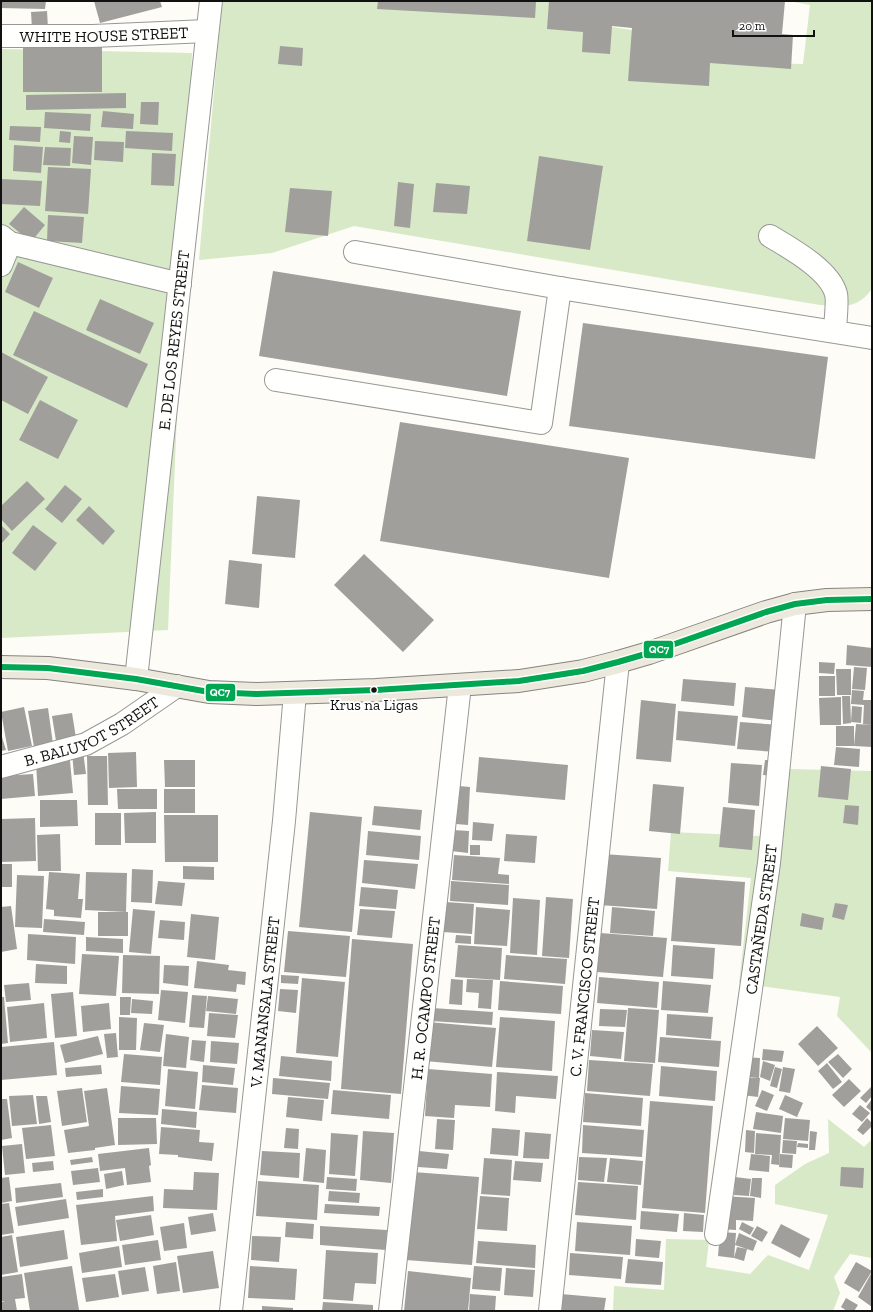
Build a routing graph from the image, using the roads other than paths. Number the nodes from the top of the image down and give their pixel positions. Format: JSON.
{"nodes":[{"id":1,"x":211,"y":1,"type":"edge"},
{"id":2,"x":207,"y":31,"type":"junction"},
{"id":3,"x":1,"y":36,"type":"edge"},
{"id":4,"x":770,"y":236,"type":"dead end"},
{"id":5,"x":6,"y":239,"type":"edge"},
{"id":6,"x":355,"y":252,"type":"dead end"},
{"id":7,"x":1,"y":265,"type":"edge"},
{"id":8,"x":180,"y":284,"type":"junction"},
{"id":9,"x":560,"y":288,"type":"junction"},
{"id":10,"x":835,"y":332,"type":"junction"},
{"id":11,"x":872,"y":338,"type":"edge"},
{"id":12,"x":276,"y":380,"type":"dead end"},
{"id":13,"x":872,"y":599,"type":"edge"},
{"id":14,"x":795,"y":604,"type":"junction"},
{"id":15,"x":618,"y":662,"type":"junction"},
{"id":16,"x":1,"y":667,"type":"edge"},
{"id":17,"x":136,"y":679,"type":"junction"},
{"id":18,"x":460,"y":685,"type":"junction"},
{"id":19,"x":177,"y":686,"type":"junction"},
{"id":20,"x":295,"y":693,"type":"junction"},
{"id":21,"x":1,"y":767,"type":"edge"},
{"id":22,"x":716,"y":1234,"type":"dead end"},
{"id":23,"x":232,"y":1311,"type":"edge"},
{"id":24,"x":390,"y":1311,"type":"edge"},
{"id":25,"x":550,"y":1311,"type":"edge"}],
"edges":[{"from":1,"to":2,"type":"street","name":"E. DE LOS REYES STREET"},
{"from":2,"to":3,"type":"street","name":"WHITE HOUSE STREET"},
{"from":2,"to":8,"type":"street","name":"E. DE LOS REYES STREET"},
{"from":4,"to":10,"type":"street"},
{"from":5,"to":7,"type":"street"},
{"from":5,"to":8,"type":"street"},
{"from":6,"to":9,"type":"street"},
{"from":8,"to":17,"type":"street","name":"E. DE LOS REYES STREET"},
{"from":9,"to":10,"type":"street"},
{"from":9,"to":12,"type":"street"},
{"from":10,"to":11,"type":"street"},
{"from":13,"to":14,"type":"main road"},
{"from":14,"to":15,"type":"main road"},
{"from":14,"to":22,"type":"street","name":"CASTAÑEDA STREET"},
{"from":15,"to":18,"type":"main road"},
{"from":15,"to":25,"type":"street","name":"C. V. FRANCISCO STREET"},
{"from":16,"to":17,"type":"main road"},
{"from":17,"to":19,"type":"main road"},
{"from":18,"to":20,"type":"main road"},
{"from":18,"to":24,"type":"street","name":"H. R. OCAMPO STREET"},
{"from":19,"to":20,"type":"main road"},
{"from":19,"to":21,"type":"street","name":"B. BALUYOT STREET"},
{"from":20,"to":23,"type":"street","name":"V. MANANSALA STREET"}]}
